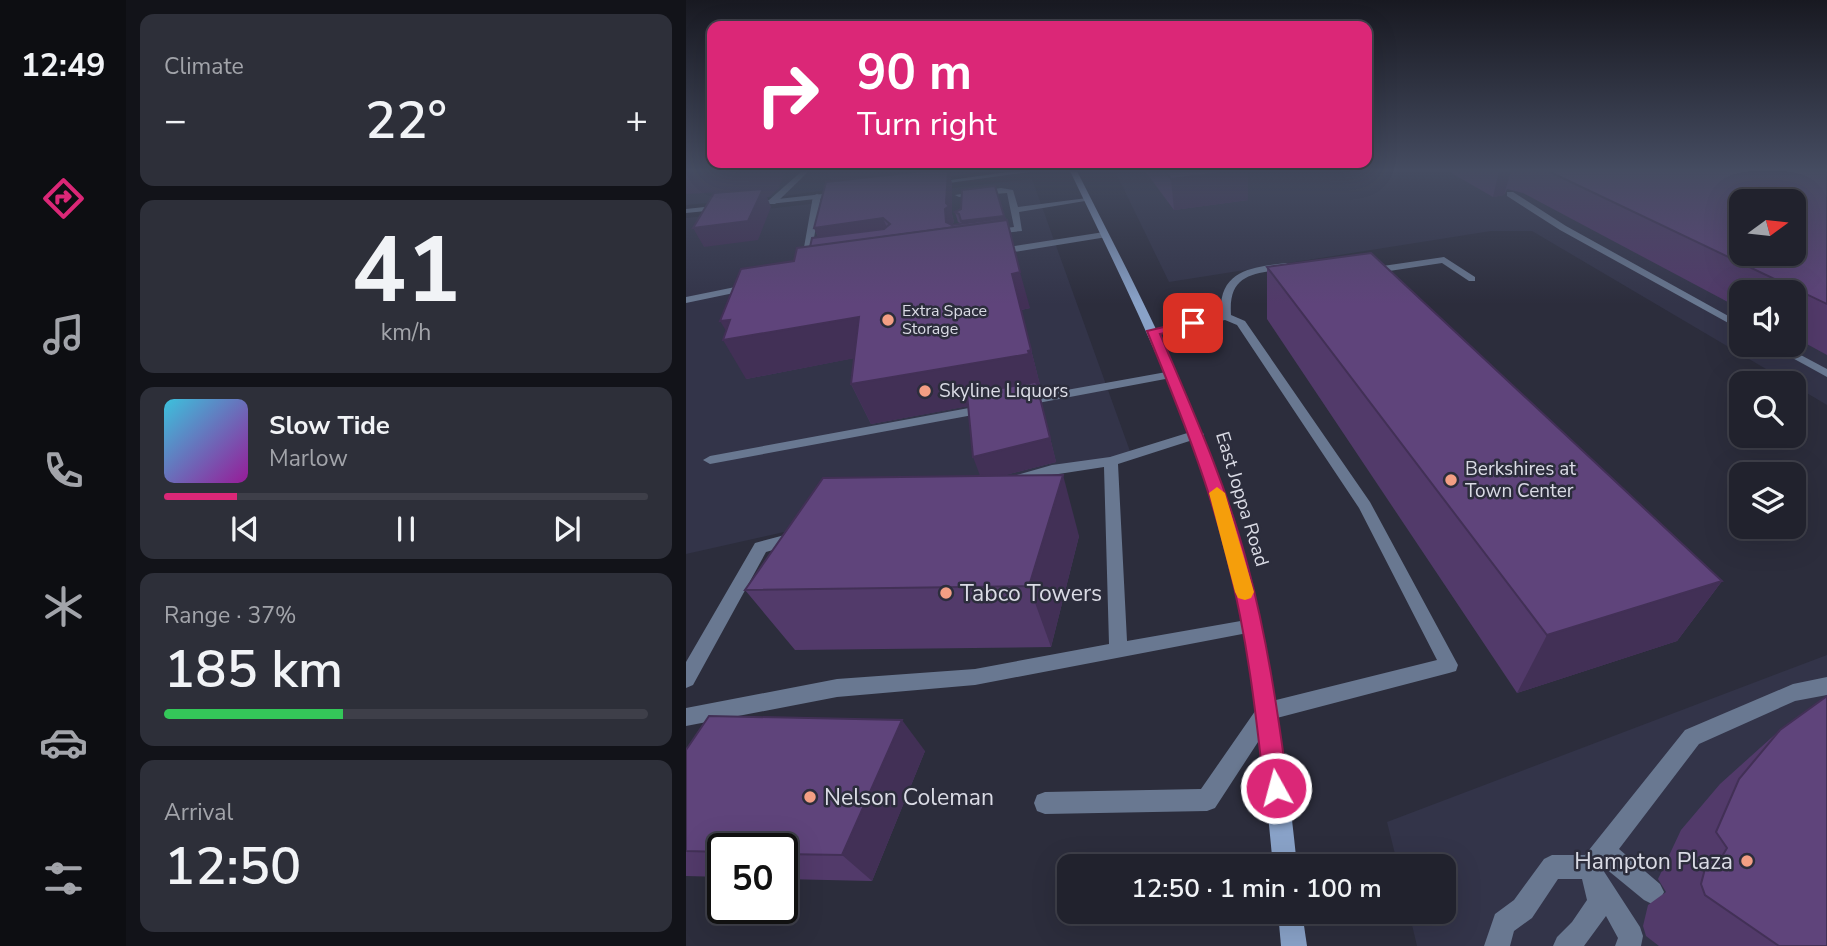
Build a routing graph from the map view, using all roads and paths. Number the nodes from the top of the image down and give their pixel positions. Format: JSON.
{"nodes":[{"id":1,"x":814,"y":215,"type":"edge"},
{"id":2,"x":1016,"y":215,"type":"edge"},
{"id":3,"x":1095,"y":215,"type":"edge"},
{"id":4,"x":1543,"y":215,"type":"edge"},
{"id":5,"x":1017,"y":221,"type":"junction"},
{"id":6,"x":1006,"y":222,"type":"edge"},
{"id":7,"x":982,"y":234,"type":"edge"},
{"id":8,"x":1104,"y":234,"type":"junction"},
{"id":9,"x":835,"y":249,"type":"edge"},
{"id":10,"x":985,"y":253,"type":"edge"},
{"id":11,"x":1300,"y":265,"type":"edge"},
{"id":12,"x":1376,"y":272,"type":"edge"},
{"id":13,"x":1472,"y":279,"type":"dead end"},
{"id":14,"x":761,"y":285,"type":"edge"},
{"id":15,"x":686,"y":300,"type":"edge"},
{"id":16,"x":1226,"y":317,"type":"junction"},
{"id":17,"x":1729,"y":320,"type":"edge"},
{"id":18,"x":1153,"y":331,"type":"junction"},
{"id":19,"x":1796,"y":357,"type":"edge"},
{"id":20,"x":1827,"y":374,"type":"edge"},
{"id":21,"x":1172,"y":375,"type":"junction"},
{"id":22,"x":1197,"y":434,"type":"junction"},
{"id":23,"x":710,"y":460,"type":"dead end"},
{"id":24,"x":1111,"y":461,"type":"junction"},
{"id":25,"x":999,"y":484,"type":"edge"},
{"id":26,"x":814,"y":533,"type":"edge"},
{"id":27,"x":1252,"y":626,"type":"junction"},
{"id":28,"x":1118,"y":650,"type":"junction"},
{"id":29,"x":686,"y":679,"type":"edge"},
{"id":30,"x":1827,"y":685,"type":"edge"},
{"id":31,"x":1267,"y":710,"type":"junction"},
{"id":32,"x":686,"y":717,"type":"edge"},
{"id":33,"x":1045,"y":803,"type":"dead end"},
{"id":34,"x":1284,"y":854,"type":"edge"},
{"id":35,"x":1597,"y":859,"type":"junction"},
{"id":36,"x":1652,"y":892,"type":"dead end"},
{"id":37,"x":1291,"y":924,"type":"edge"},
{"id":38,"x":1294,"y":946,"type":"edge"},
{"id":39,"x":1498,"y":946,"type":"edge"},
{"id":40,"x":1566,"y":946,"type":"edge"},
{"id":41,"x":1628,"y":946,"type":"edge"}],
"edges":[{"from":1,"to":9,"type":"street"},
{"from":2,"to":5,"type":"street"},
{"from":3,"to":8,"type":"main road","name":"East Joppa Road"},
{"from":4,"to":17,"type":"street"},
{"from":5,"to":6,"type":"street"},
{"from":5,"to":7,"type":"street"},
{"from":8,"to":10,"type":"street"},
{"from":8,"to":18,"type":"main road","name":"East Joppa Road"},
{"from":11,"to":16,"type":"street"},
{"from":12,"to":13,"type":"street"},
{"from":14,"to":15,"type":"street"},
{"from":16,"to":18,"type":"street"},
{"from":16,"to":31,"type":"street"},
{"from":18,"to":21,"type":"main road","name":"East Joppa Road"},
{"from":19,"to":20,"type":"street"},
{"from":21,"to":22,"type":"main road","name":"East Joppa Road"},
{"from":21,"to":23,"type":"street"},
{"from":22,"to":24,"type":"street"},
{"from":22,"to":27,"type":"main road","name":"East Joppa Road"},
{"from":24,"to":25,"type":"street"},
{"from":24,"to":28,"type":"street"},
{"from":26,"to":29,"type":"street"},
{"from":27,"to":28,"type":"street"},
{"from":27,"to":31,"type":"main road","name":"East Joppa Road"},
{"from":28,"to":32,"type":"street"},
{"from":30,"to":35,"type":"street"},
{"from":31,"to":33,"type":"street"},
{"from":31,"to":34,"type":"main road","name":"East Joppa Road"},
{"from":35,"to":36,"type":"street"},
{"from":35,"to":39,"type":"street"},
{"from":35,"to":40,"type":"street"},
{"from":35,"to":41,"type":"street"},
{"from":37,"to":38,"type":"main road"}]}
